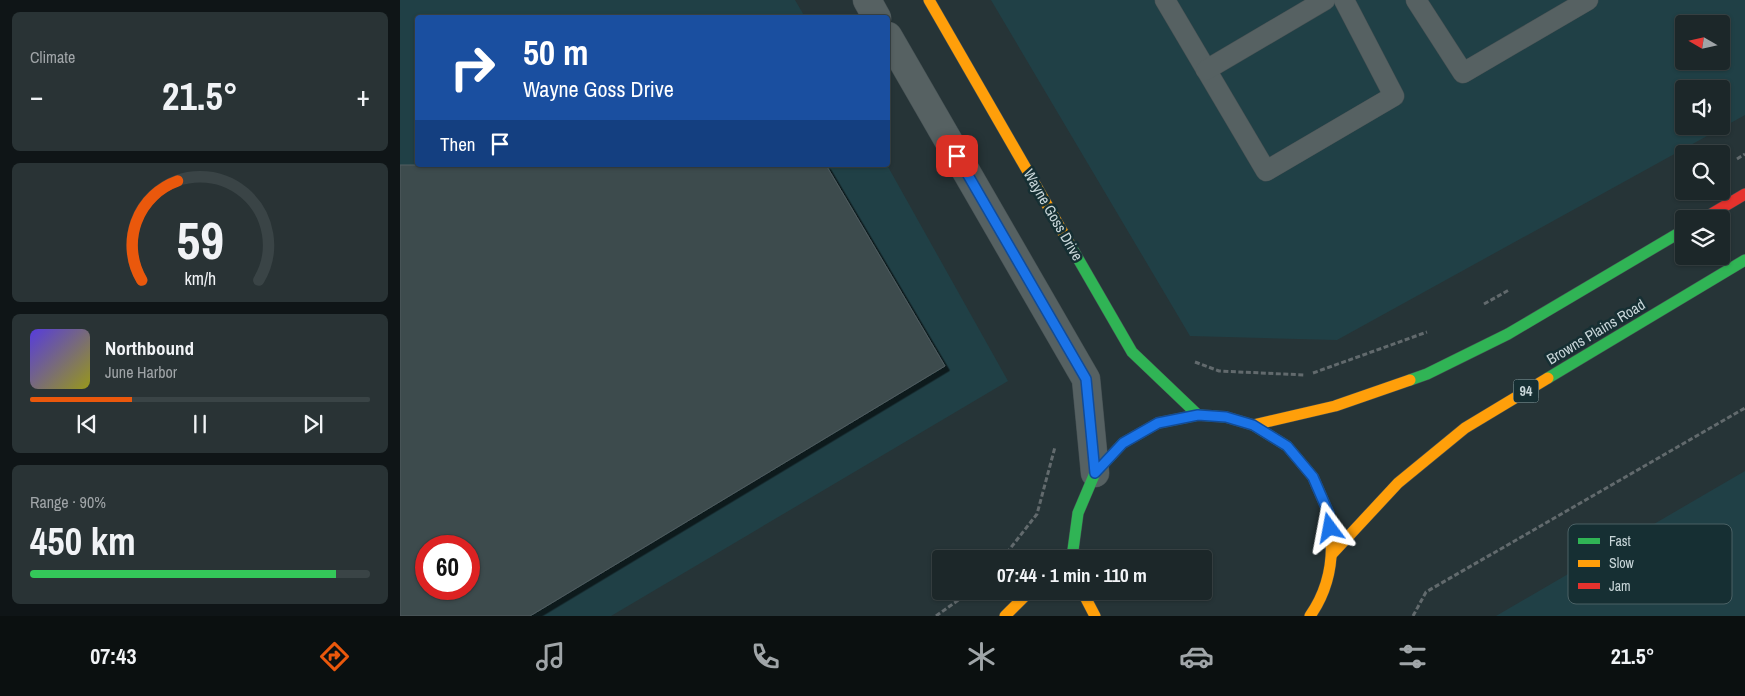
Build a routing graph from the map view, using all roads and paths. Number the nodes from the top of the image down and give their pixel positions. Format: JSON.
{"nodes":[{"id":1,"x":867,"y":0,"type":"edge"},
{"id":2,"x":929,"y":0,"type":"edge"},
{"id":3,"x":1165,"y":0,"type":"edge"},
{"id":4,"x":1325,"y":0,"type":"edge"},
{"id":5,"x":1344,"y":0,"type":"edge"},
{"id":6,"x":1416,"y":0,"type":"edge"},
{"id":7,"x":1588,"y":0,"type":"edge"},
{"id":8,"x":1300,"y":6,"type":"edge"},
{"id":9,"x":875,"y":15,"type":"edge"},
{"id":10,"x":890,"y":39,"type":"edge"},
{"id":11,"x":1206,"y":70,"type":"junction"},
{"id":12,"x":1745,"y":194,"type":"edge"},
{"id":13,"x":1718,"y":210,"type":"edge"},
{"id":14,"x":1675,"y":235,"type":"edge"},
{"id":15,"x":1745,"y":260,"type":"edge"},
{"id":16,"x":1514,"y":286,"type":"dead end"},
{"id":17,"x":1480,"y":306,"type":"dead end"},
{"id":18,"x":1427,"y":332,"type":"dead end"},
{"id":19,"x":1194,"y":361,"type":"dead end"},
{"id":20,"x":1745,"y":408,"type":"edge"},
{"id":21,"x":1198,"y":415,"type":"junction"},
{"id":22,"x":1253,"y":425,"type":"junction"},
{"id":23,"x":1055,"y":439,"type":"dead end"},
{"id":24,"x":1095,"y":473,"type":"junction"},
{"id":25,"x":1078,"y":513,"type":"junction"},
{"id":26,"x":1062,"y":543,"type":"dead end"},
{"id":27,"x":1009,"y":550,"type":"edge"},
{"id":28,"x":1073,"y":550,"type":"edge"},
{"id":29,"x":1332,"y":554,"type":"junction"},
{"id":30,"x":958,"y":600,"type":"edge"},
{"id":31,"x":1021,"y":600,"type":"edge"},
{"id":32,"x":1087,"y":600,"type":"edge"},
{"id":33,"x":1315,"y":612,"type":"edge"},
{"id":34,"x":936,"y":616,"type":"edge"},
{"id":35,"x":1005,"y":616,"type":"edge"},
{"id":36,"x":1095,"y":616,"type":"edge"},
{"id":37,"x":1413,"y":616,"type":"edge"}],
"edges":[{"from":1,"to":9,"type":"street"},
{"from":2,"to":21,"type":"main road","name":"Wayne Goss Drive"},
{"from":3,"to":11,"type":"lane"},
{"from":4,"to":8,"type":"lane"},
{"from":5,"to":11,"type":"lane"},
{"from":6,"to":7,"type":"lane"},
{"from":8,"to":11,"type":"lane"},
{"from":10,"to":24,"type":"street"},
{"from":12,"to":13,"type":"main road"},
{"from":14,"to":22,"type":"main road"},
{"from":15,"to":29,"type":"main road","name":"Browns Plains Road","number":"94"},
{"from":16,"to":17,"type":"path"},
{"from":18,"to":19,"type":"path"},
{"from":20,"to":37,"type":"path"},
{"from":21,"to":22,"type":"main road"},
{"from":21,"to":24,"type":"main road"},
{"from":22,"to":29,"type":"main road"},
{"from":23,"to":27,"type":"path"},
{"from":24,"to":25,"type":"main road"},
{"from":25,"to":26,"type":"main road"},
{"from":25,"to":28,"type":"main road"},
{"from":29,"to":33,"type":"main road"},
{"from":30,"to":34,"type":"path"},
{"from":31,"to":35,"type":"main road"},
{"from":32,"to":36,"type":"main road"}]}
